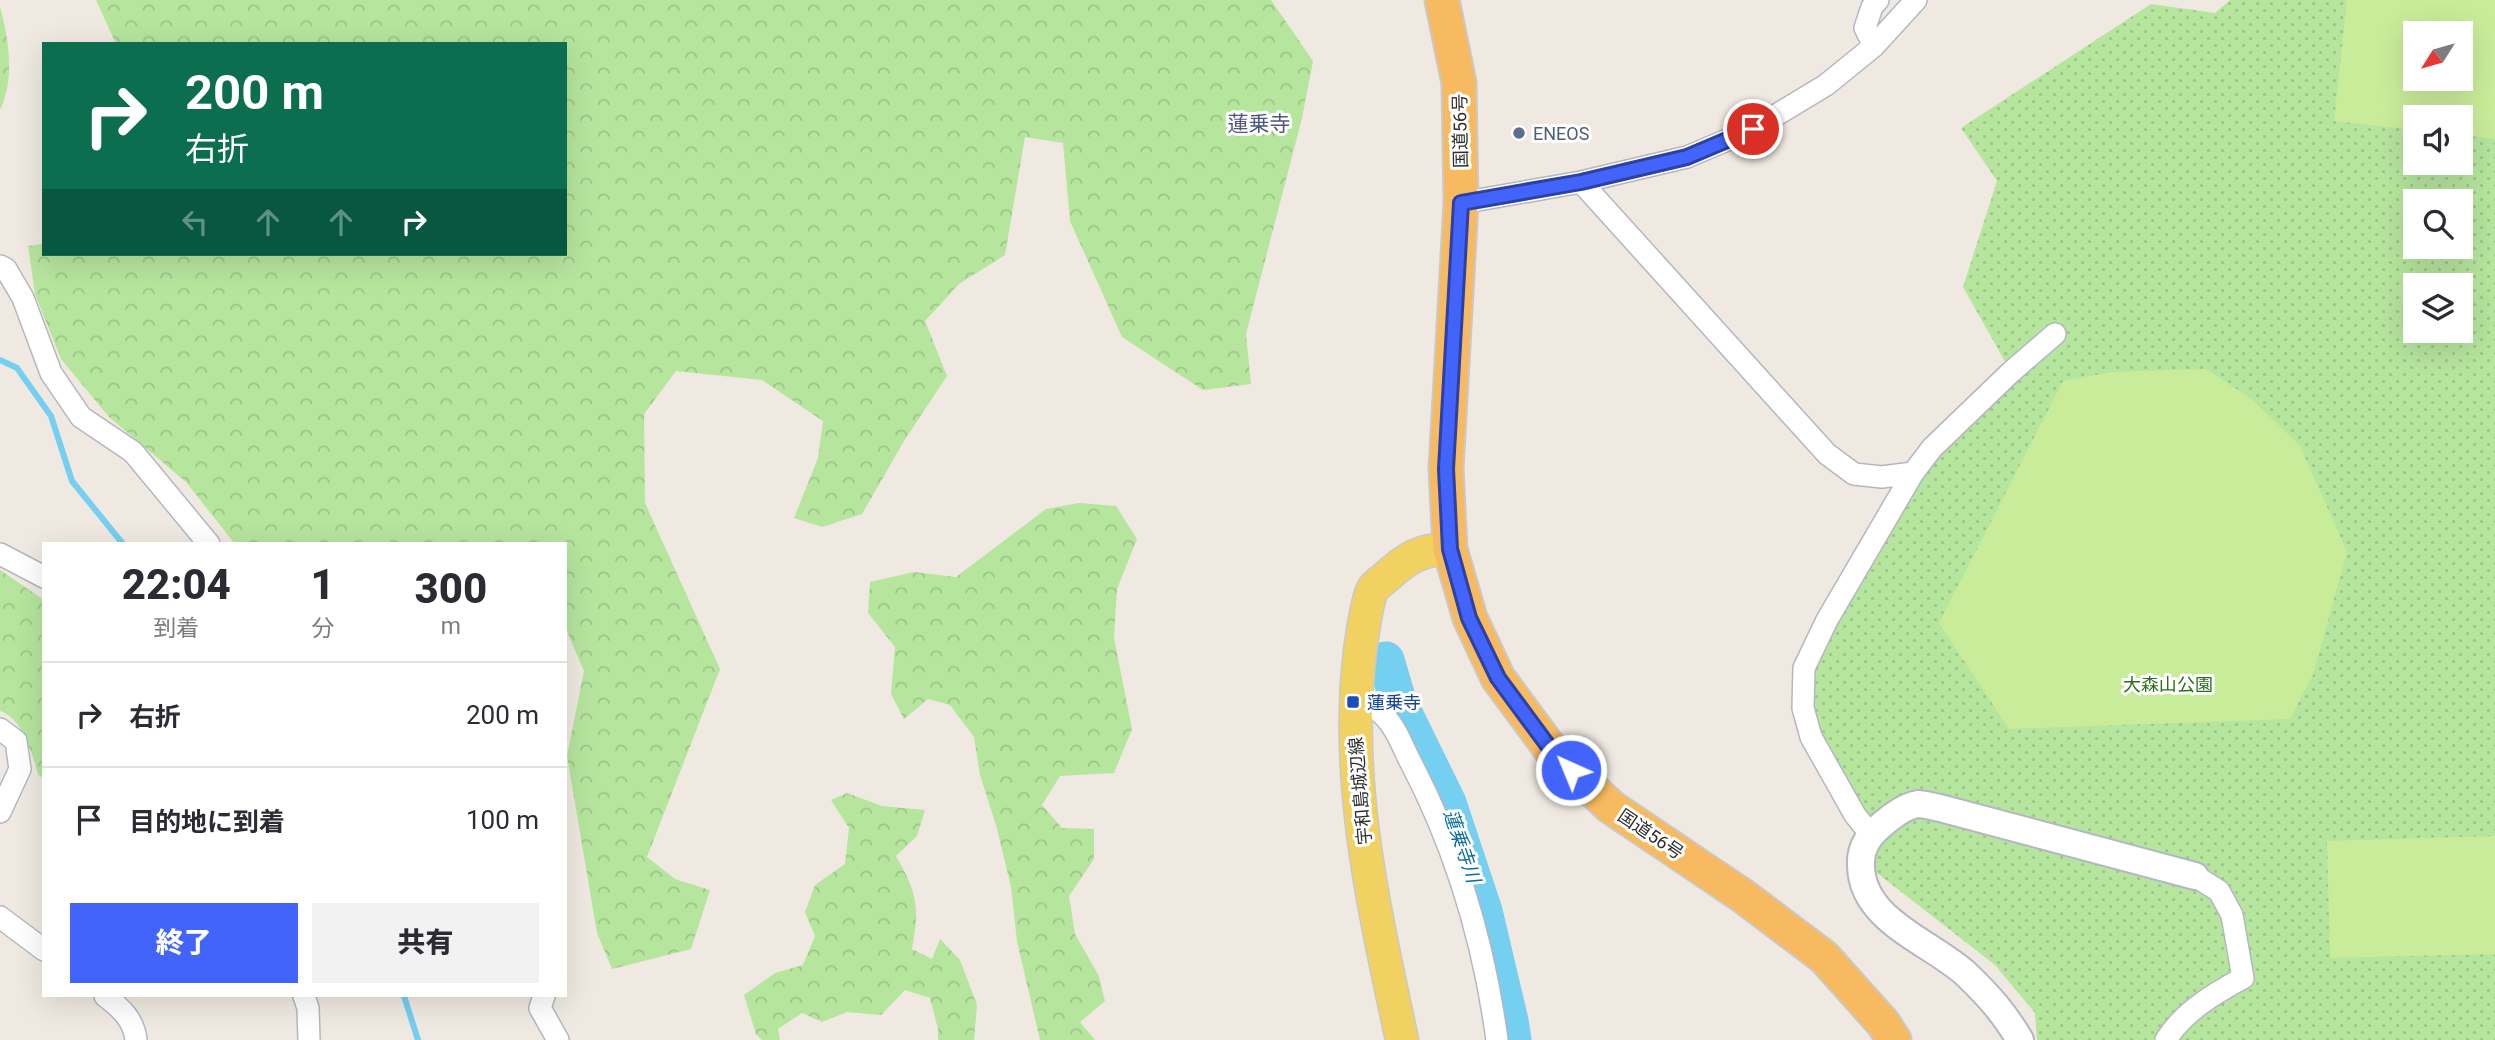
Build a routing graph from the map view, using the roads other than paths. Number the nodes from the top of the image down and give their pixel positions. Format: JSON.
{"nodes":[{"id":1,"x":1442,"y":0,"type":"edge"},
{"id":2,"x":1878,"y":0,"type":"edge"},
{"id":3,"x":1916,"y":0,"type":"edge"},
{"id":4,"x":1874,"y":46,"type":"junction"},
{"id":5,"x":1581,"y":182,"type":"junction"},
{"id":6,"x":1461,"y":203,"type":"junction"},
{"id":7,"x":0,"y":266,"type":"edge"},
{"id":8,"x":2055,"y":334,"type":"dead end"},
{"id":9,"x":1913,"y":473,"type":"junction"},
{"id":10,"x":207,"y":542,"type":"edge"},
{"id":11,"x":1450,"y":549,"type":"junction"},
{"id":12,"x":0,"y":554,"type":"edge"},
{"id":13,"x":42,"y":576,"type":"edge"},
{"id":14,"x":1355,"y":696,"type":"junction"},
{"id":15,"x":0,"y":729,"type":"edge"},
{"id":16,"x":0,"y":812,"type":"edge"},
{"id":17,"x":1871,"y":835,"type":"junction"},
{"id":18,"x":2195,"y":876,"type":"joint"},
{"id":19,"x":0,"y":917,"type":"edge"},
{"id":20,"x":42,"y":948,"type":"edge"},
{"id":21,"x":106,"y":997,"type":"edge"},
{"id":22,"x":304,"y":997,"type":"edge"},
{"id":23,"x":544,"y":997,"type":"edge"},
{"id":24,"x":136,"y":1040,"type":"edge"},
{"id":25,"x":309,"y":1040,"type":"edge"},
{"id":26,"x":558,"y":1040,"type":"edge"},
{"id":27,"x":1402,"y":1040,"type":"edge"},
{"id":28,"x":1497,"y":1040,"type":"edge"},
{"id":29,"x":1894,"y":1040,"type":"edge"},
{"id":30,"x":2020,"y":1040,"type":"edge"},
{"id":31,"x":2166,"y":1040,"type":"edge"}],
"edges":[{"from":1,"to":6,"type":"highway","name":"国道56号"},
{"from":2,"to":4,"type":"street"},
{"from":3,"to":4,"type":"street"},
{"from":4,"to":5,"type":"street"},
{"from":5,"to":6,"type":"street"},
{"from":5,"to":9,"type":"street"},
{"from":6,"to":11,"type":"highway","name":"国道56号"},
{"from":7,"to":10,"type":"street"},
{"from":8,"to":9,"type":"street"},
{"from":9,"to":17,"type":"street"},
{"from":11,"to":14,"type":"main road","name":"宇和島城辺線"},
{"from":11,"to":29,"type":"highway","name":"国道56号"},
{"from":12,"to":13,"type":"street"},
{"from":14,"to":27,"type":"main road","name":"宇和島城辺線"},
{"from":14,"to":28,"type":"street"},
{"from":15,"to":16,"type":"street"},
{"from":17,"to":18,"type":"street"},
{"from":17,"to":30,"type":"street"},
{"from":18,"to":31,"type":"street"},
{"from":19,"to":20,"type":"street"},
{"from":21,"to":24,"type":"street"},
{"from":22,"to":25,"type":"street"},
{"from":23,"to":26,"type":"street"}]}
